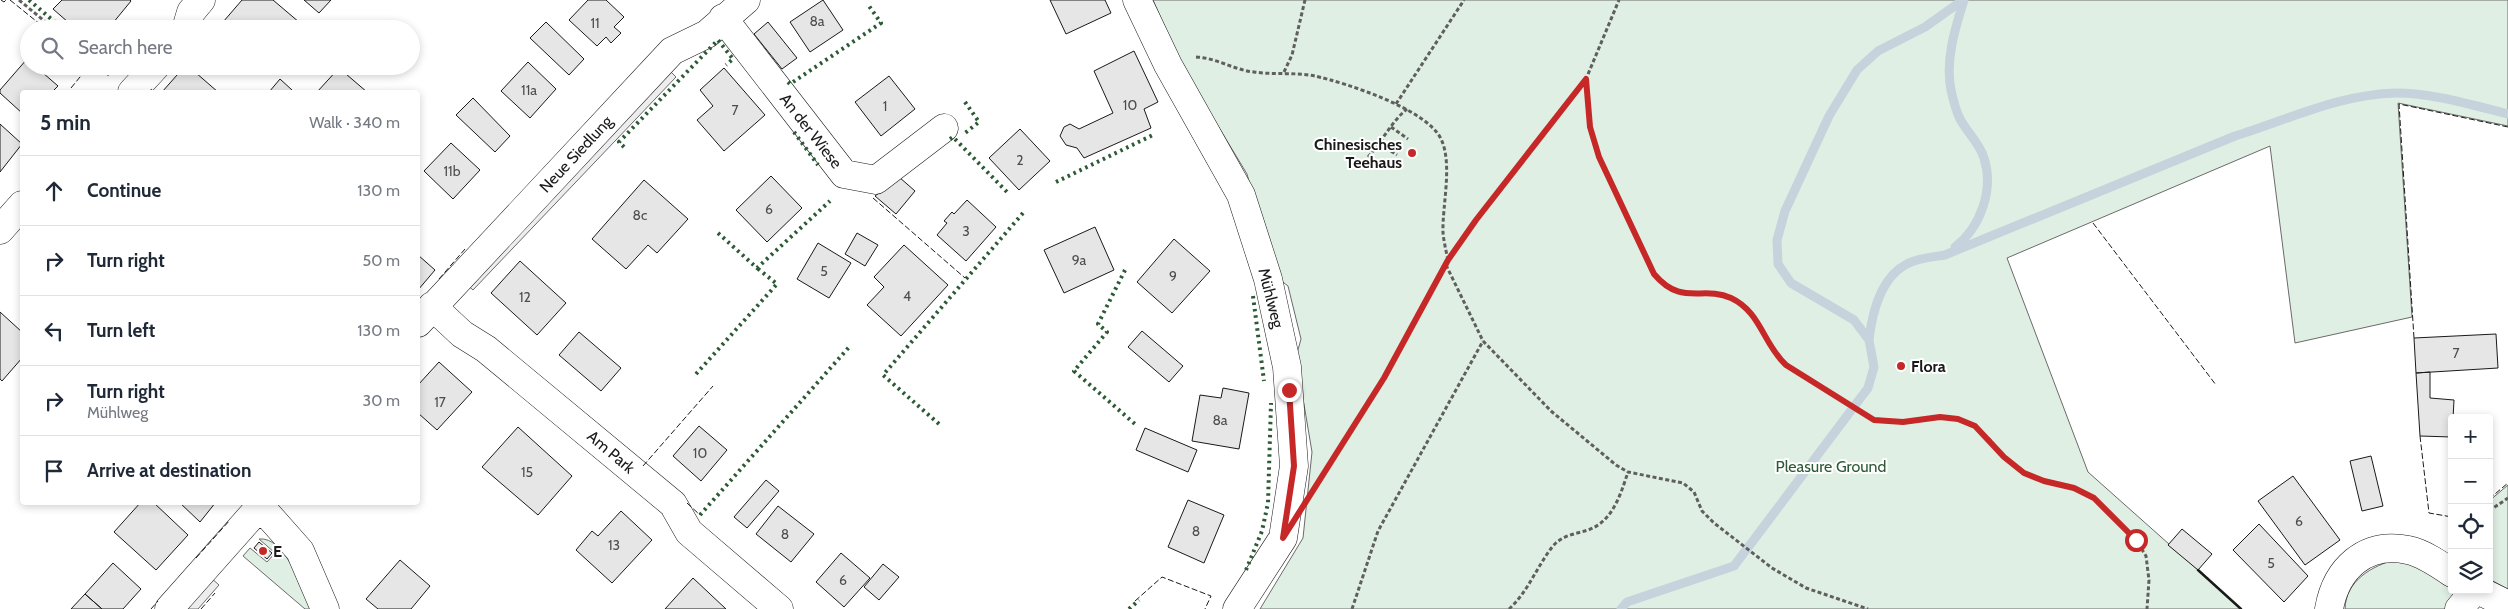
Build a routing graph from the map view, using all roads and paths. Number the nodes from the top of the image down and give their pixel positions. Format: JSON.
{"nodes":[{"id":1,"x":19,"y":0,"type":"edge"},
{"id":2,"x":202,"y":0,"type":"edge"},
{"id":3,"x":746,"y":0,"type":"edge"},
{"id":4,"x":1137,"y":0,"type":"edge"},
{"id":5,"x":1305,"y":0,"type":"edge"},
{"id":6,"x":1464,"y":0,"type":"edge"},
{"id":7,"x":1619,"y":0,"type":"edge"},
{"id":8,"x":723,"y":18,"type":"junction"},
{"id":9,"x":43,"y":20,"type":"edge"},
{"id":10,"x":189,"y":20,"type":"edge"},
{"id":11,"x":1168,"y":65,"type":"junction"},
{"id":12,"x":1284,"y":72,"type":"junction"},
{"id":13,"x":109,"y":75,"type":"edge"},
{"id":14,"x":141,"y":75,"type":"edge"},
{"id":15,"x":1586,"y":79,"type":"junction"},
{"id":16,"x":123,"y":86,"type":"edge"},
{"id":17,"x":1396,"y":104,"type":"junction"},
{"id":18,"x":1407,"y":109,"type":"junction"},
{"id":19,"x":944,"y":128,"type":"dead end"},
{"id":20,"x":1391,"y":128,"type":"junction"},
{"id":21,"x":1408,"y":139,"type":"dead end"},
{"id":22,"x":1380,"y":144,"type":"junction"},
{"id":23,"x":1397,"y":155,"type":"dead end"},
{"id":24,"x":1368,"y":157,"type":"dead end"},
{"id":25,"x":20,"y":207,"type":"edge"},
{"id":26,"x":0,"y":230,"type":"edge"},
{"id":27,"x":1448,"y":260,"type":"junction"},
{"id":28,"x":1445,"y":264,"type":"junction"},
{"id":29,"x":425,"y":315,"type":"edge"},
{"id":30,"x":1483,"y":342,"type":"junction"},
{"id":31,"x":1628,"y":472,"type":"junction"},
{"id":32,"x":1320,"y":479,"type":"dead end"},
{"id":33,"x":2508,"y":498,"type":"edge"},
{"id":34,"x":262,"y":505,"type":"edge"},
{"id":35,"x":2493,"y":508,"type":"edge"},
{"id":36,"x":2448,"y":571,"type":"edge"},
{"id":37,"x":2473,"y":594,"type":"edge"},
{"id":38,"x":2484,"y":594,"type":"edge"},
{"id":39,"x":2508,"y":606,"type":"edge"},
{"id":40,"x":169,"y":609,"type":"edge"},
{"id":41,"x":325,"y":609,"type":"edge"},
{"id":42,"x":779,"y":609,"type":"edge"},
{"id":43,"x":1236,"y":609,"type":"edge"},
{"id":44,"x":1352,"y":609,"type":"edge"},
{"id":45,"x":1509,"y":609,"type":"edge"},
{"id":46,"x":1868,"y":609,"type":"edge"},
{"id":47,"x":2147,"y":609,"type":"edge"},
{"id":48,"x":2329,"y":609,"type":"edge"},
{"id":49,"x":2460,"y":609,"type":"edge"}],
"edges":[{"from":1,"to":9,"type":"path"},
{"from":2,"to":10,"type":"street"},
{"from":3,"to":8,"type":"street","name":"Neue Siedlung"},
{"from":4,"to":11,"type":"street","name":"Mühlweg"},
{"from":5,"to":12,"type":"path"},
{"from":6,"to":17,"type":"path"},
{"from":7,"to":15,"type":"path"},
{"from":8,"to":19,"type":"street","name":"An der Wiese"},
{"from":8,"to":29,"type":"street","name":"Neue Siedlung"},
{"from":11,"to":12,"type":"path"},
{"from":11,"to":43,"type":"street","name":"Mühlweg"},
{"from":12,"to":17,"type":"path"},
{"from":13,"to":16,"type":"path"},
{"from":14,"to":16,"type":"street"},
{"from":15,"to":27,"type":"path"},
{"from":15,"to":47,"type":"path"},
{"from":17,"to":18,"type":"path"},
{"from":18,"to":20,"type":"path"},
{"from":18,"to":27,"type":"path"},
{"from":20,"to":21,"type":"path"},
{"from":20,"to":22,"type":"path"},
{"from":22,"to":23,"type":"path"},
{"from":22,"to":24,"type":"path"},
{"from":25,"to":26,"type":"street"},
{"from":27,"to":28,"type":"path"},
{"from":28,"to":30,"type":"path"},
{"from":28,"to":32,"type":"path"},
{"from":29,"to":42,"type":"street","name":"Am Park"},
{"from":30,"to":31,"type":"path"},
{"from":30,"to":44,"type":"path"},
{"from":31,"to":45,"type":"path"},
{"from":31,"to":46,"type":"path"},
{"from":33,"to":35,"type":"path"},
{"from":34,"to":40,"type":"street"},
{"from":34,"to":41,"type":"street"},
{"from":36,"to":48,"type":"street"},
{"from":37,"to":49,"type":"street"},
{"from":38,"to":39,"type":"street"}]}
